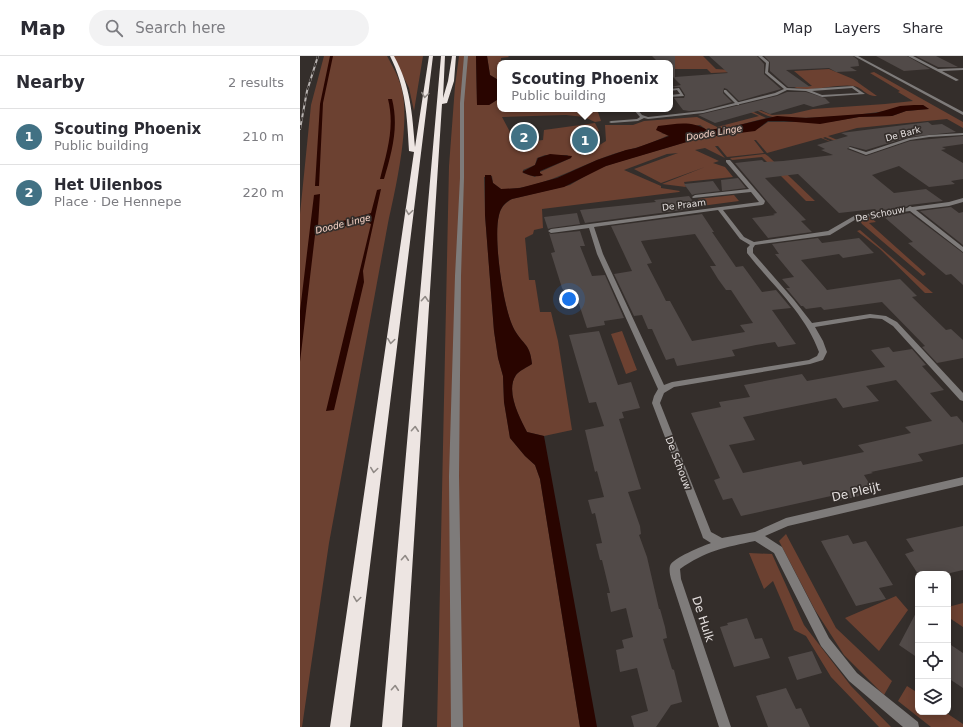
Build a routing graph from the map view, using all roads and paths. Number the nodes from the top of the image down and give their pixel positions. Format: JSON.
{"nodes":[{"id":1,"x":392,"y":56,"type":"edge"},
{"id":2,"x":431,"y":56,"type":"edge"},
{"id":3,"x":443,"y":56,"type":"edge"},
{"id":4,"x":454,"y":56,"type":"edge"},
{"id":5,"x":466,"y":56,"type":"edge"},
{"id":6,"x":760,"y":56,"type":"edge"},
{"id":7,"x":856,"y":56,"type":"edge"},
{"id":8,"x":859,"y":56,"type":"edge"},
{"id":9,"x":910,"y":56,"type":"edge"},
{"id":10,"x":963,"y":69,"type":"edge"},
{"id":11,"x":938,"y":70,"type":"junction"},
{"id":12,"x":957,"y":80,"type":"dead end"},
{"id":13,"x":786,"y":89,"type":"junction"},
{"id":14,"x":673,"y":90,"type":"edge"},
{"id":15,"x":807,"y":90,"type":"junction"},
{"id":16,"x":725,"y":91,"type":"dead end"},
{"id":17,"x":673,"y":96,"type":"edge"},
{"id":18,"x":930,"y":96,"type":"junction"},
{"id":19,"x":738,"y":104,"type":"junction"},
{"id":20,"x":637,"y":112,"type":"edge"},
{"id":21,"x":963,"y":114,"type":"edge"},
{"id":22,"x":643,"y":117,"type":"junction"},
{"id":23,"x":611,"y":122,"type":"dead end"},
{"id":24,"x":438,"y":125,"type":"junction"},
{"id":25,"x":963,"y":134,"type":"edge"},
{"id":26,"x":850,"y":148,"type":"dead end"},
{"id":27,"x":728,"y":161,"type":"dead end"},
{"id":28,"x":414,"y":174,"type":"junction"},
{"id":29,"x":752,"y":190,"type":"junction"},
{"id":30,"x":695,"y":197,"type":"dead end"},
{"id":31,"x":963,"y":200,"type":"edge"},
{"id":32,"x":910,"y":208,"type":"junction"},
{"id":33,"x":720,"y":209,"type":"junction"},
{"id":34,"x":591,"y":226,"type":"junction"},
{"id":35,"x":551,"y":231,"type":"dead end"},
{"id":36,"x":754,"y":244,"type":"junction"},
{"id":37,"x":963,"y":250,"type":"edge"},
{"id":38,"x":810,"y":326,"type":"junction"},
{"id":39,"x":662,"y":389,"type":"junction"},
{"id":40,"x":963,"y":398,"type":"edge"},
{"id":41,"x":963,"y":481,"type":"edge"},
{"id":42,"x":756,"y":536,"type":"junction"},
{"id":43,"x":721,"y":543,"type":"junction"},
{"id":44,"x":340,"y":727,"type":"edge"},
{"id":45,"x":392,"y":727,"type":"edge"},
{"id":46,"x":457,"y":727,"type":"edge"},
{"id":47,"x":725,"y":727,"type":"edge"},
{"id":48,"x":913,"y":727,"type":"edge"}],
"edges":[{"from":1,"to":28,"type":"highway"},
{"from":2,"to":28,"type":"highway","one_way":true},
{"from":3,"to":24,"type":"highway"},
{"from":4,"to":24,"type":"highway"},
{"from":5,"to":46,"type":"street"},
{"from":6,"to":13,"type":"street"},
{"from":7,"to":18,"type":"street"},
{"from":8,"to":18,"type":"street"},
{"from":9,"to":11,"type":"street"},
{"from":10,"to":11,"type":"street"},
{"from":11,"to":12,"type":"street"},
{"from":13,"to":15,"type":"street"},
{"from":13,"to":19,"type":"street"},
{"from":14,"to":17,"type":"street"},
{"from":15,"to":15,"type":"street"},
{"from":16,"to":19,"type":"street"},
{"from":18,"to":21,"type":"street"},
{"from":19,"to":22,"type":"street"},
{"from":20,"to":22,"type":"street"},
{"from":22,"to":23,"type":"street"},
{"from":45,"to":24,"type":"highway","one_way":true},
{"from":25,"to":26,"type":"street","name":"De Bark"},
{"from":27,"to":29,"type":"street","name":"De Praam"},
{"from":28,"to":44,"type":"highway","one_way":true},
{"from":29,"to":30,"type":"street","name":"De Praam"},
{"from":29,"to":33,"type":"street","name":"De Praam"},
{"from":31,"to":32,"type":"street","name":"De Schouw"},
{"from":32,"to":36,"type":"street","name":"De Schouw"},
{"from":32,"to":37,"type":"street"},
{"from":33,"to":34,"type":"street","name":"De Praam"},
{"from":33,"to":36,"type":"street"},
{"from":34,"to":35,"type":"street","name":"De Praam"},
{"from":34,"to":39,"type":"street"},
{"from":36,"to":38,"type":"street"},
{"from":38,"to":39,"type":"street"},
{"from":38,"to":40,"type":"street"},
{"from":39,"to":43,"type":"street","name":"De Schouw"},
{"from":41,"to":42,"type":"street","name":"De Pleijt"},
{"from":42,"to":43,"type":"street"},
{"from":42,"to":48,"type":"street"},
{"from":43,"to":47,"type":"street","name":"De Hulk"}]}
